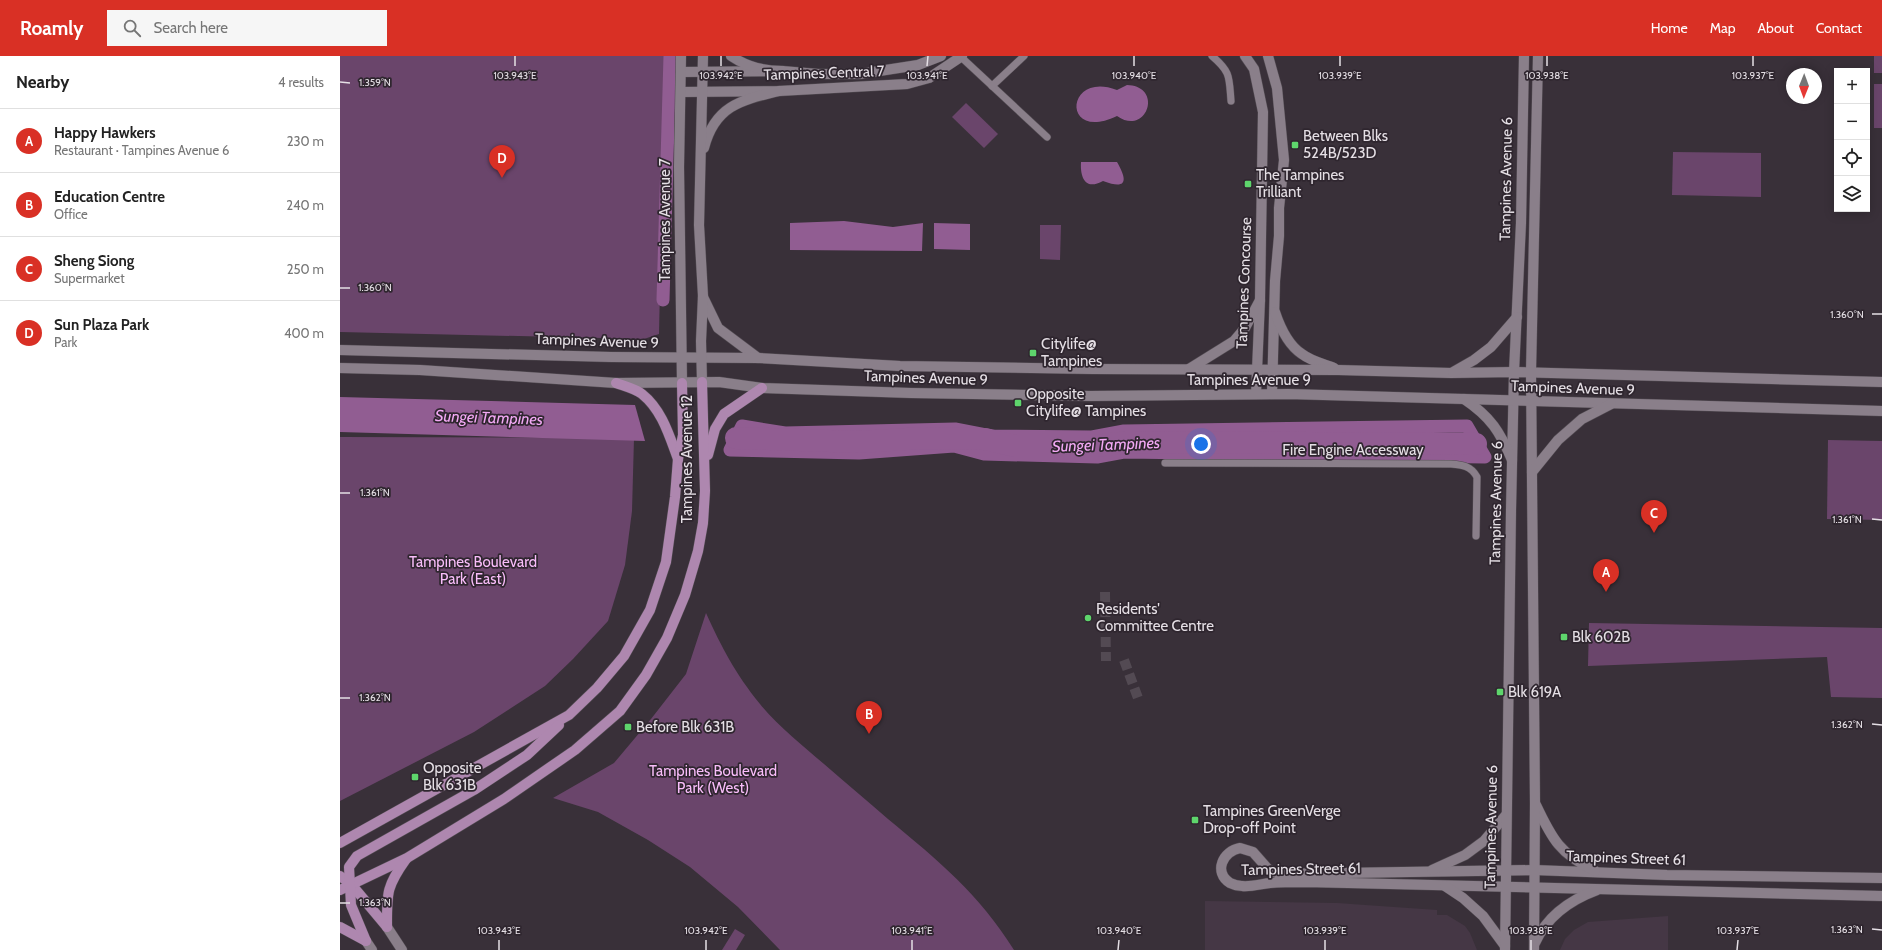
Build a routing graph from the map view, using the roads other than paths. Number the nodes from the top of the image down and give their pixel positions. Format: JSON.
{"nodes":[{"id":1,"x":681,"y":56,"type":"edge"},
{"id":2,"x":703,"y":56,"type":"edge"},
{"id":3,"x":732,"y":56,"type":"edge"},
{"id":4,"x":941,"y":56,"type":"edge"},
{"id":5,"x":962,"y":56,"type":"edge"},
{"id":6,"x":1024,"y":56,"type":"edge"},
{"id":7,"x":1212,"y":56,"type":"edge"},
{"id":8,"x":1245,"y":56,"type":"edge"},
{"id":9,"x":1268,"y":56,"type":"edge"},
{"id":10,"x":1524,"y":56,"type":"edge"},
{"id":11,"x":1538,"y":56,"type":"edge"},
{"id":12,"x":782,"y":71,"type":"junction"},
{"id":13,"x":681,"y":72,"type":"junction"},
{"id":14,"x":703,"y":72,"type":"junction"},
{"id":15,"x":992,"y":86,"type":"junction"},
{"id":16,"x":779,"y":91,"type":"junction"},
{"id":17,"x":681,"y":92,"type":"junction"},
{"id":18,"x":702,"y":92,"type":"junction"},
{"id":19,"x":1231,"y":100,"type":"dead end"},
{"id":20,"x":1047,"y":137,"type":"dead end"},
{"id":21,"x":701,"y":159,"type":"junction"},
{"id":22,"x":703,"y":296,"type":"junction"},
{"id":23,"x":1260,"y":300,"type":"junction"},
{"id":24,"x":1274,"y":312,"type":"junction"},
{"id":25,"x":1516,"y":317,"type":"junction"},
{"id":26,"x":340,"y":350,"type":"edge"},
{"id":27,"x":680,"y":358,"type":"junction"},
{"id":28,"x":701,"y":358,"type":"junction"},
{"id":29,"x":758,"y":358,"type":"junction"},
{"id":30,"x":340,"y":368,"type":"edge"},
{"id":31,"x":1189,"y":370,"type":"junction"},
{"id":32,"x":1257,"y":370,"type":"junction"},
{"id":33,"x":1273,"y":370,"type":"junction"},
{"id":34,"x":1338,"y":370,"type":"junction"},
{"id":35,"x":1514,"y":372,"type":"junction"},
{"id":36,"x":1531,"y":372,"type":"junction"},
{"id":37,"x":1451,"y":373,"type":"junction"},
{"id":38,"x":702,"y":382,"type":"junction"},
{"id":39,"x":1882,"y":382,"type":"edge"},
{"id":40,"x":616,"y":383,"type":"junction"},
{"id":41,"x":682,"y":383,"type":"junction"},
{"id":42,"x":762,"y":388,"type":"junction"},
{"id":43,"x":1256,"y":394,"type":"junction"},
{"id":44,"x":1272,"y":394,"type":"junction"},
{"id":45,"x":1463,"y":398,"type":"junction"},
{"id":46,"x":1514,"y":401,"type":"junction"},
{"id":47,"x":1531,"y":401,"type":"junction"},
{"id":48,"x":1612,"y":404,"type":"junction"},
{"id":49,"x":1882,"y":412,"type":"edge"},
{"id":50,"x":678,"y":458,"type":"junction"},
{"id":51,"x":1512,"y":460,"type":"junction"},
{"id":52,"x":705,"y":462,"type":"junction"},
{"id":53,"x":1165,"y":463,"type":"dead end"},
{"id":54,"x":1532,"y":472,"type":"junction"},
{"id":55,"x":1476,"y":536,"type":"dead end"},
{"id":56,"x":569,"y":715,"type":"junction"},
{"id":57,"x":1535,"y":803,"type":"junction"},
{"id":58,"x":1506,"y":815,"type":"junction"},
{"id":59,"x":340,"y":843,"type":"edge"},
{"id":60,"x":407,"y":858,"type":"junction"},
{"id":61,"x":1432,"y":870,"type":"junction"},
{"id":62,"x":1505,"y":870,"type":"junction"},
{"id":63,"x":1534,"y":870,"type":"junction"},
{"id":64,"x":1595,"y":871,"type":"junction"},
{"id":65,"x":340,"y":876,"type":"edge"},
{"id":66,"x":1882,"y":878,"type":"edge"},
{"id":67,"x":351,"y":884,"type":"junction"},
{"id":68,"x":1445,"y":886,"type":"junction"},
{"id":69,"x":1504,"y":888,"type":"junction"},
{"id":70,"x":1534,"y":888,"type":"junction"},
{"id":71,"x":340,"y":890,"type":"edge"},
{"id":72,"x":1597,"y":890,"type":"junction"},
{"id":73,"x":1882,"y":896,"type":"edge"},
{"id":74,"x":340,"y":927,"type":"edge"},
{"id":75,"x":387,"y":927,"type":"junction"},
{"id":76,"x":366,"y":941,"type":"junction"},
{"id":77,"x":1505,"y":948,"type":"edge"},
{"id":78,"x":1534,"y":949,"type":"edge"},
{"id":79,"x":372,"y":950,"type":"edge"},
{"id":80,"x":402,"y":950,"type":"edge"}],
"edges":[{"from":1,"to":13,"type":"street","name":"Tampines Avenue 7"},
{"from":2,"to":14,"type":"street"},
{"from":3,"to":12,"type":"street"},
{"from":4,"to":12,"type":"street","name":"Tampines Central 7"},
{"from":5,"to":15,"type":"lane"},
{"from":5,"to":16,"type":"street","name":"Tampines Central 7"},
{"from":6,"to":15,"type":"lane"},
{"from":7,"to":19,"type":"lane"},
{"from":8,"to":23,"type":"street","name":"Tampines Concourse"},
{"from":9,"to":24,"type":"street","name":"Tampines Concourse"},
{"from":10,"to":25,"type":"street","name":"Tampines Avenue 6"},
{"from":11,"to":36,"type":"street","name":"Tampines Avenue 6"},
{"from":12,"to":14,"type":"street","name":"Tampines Central 7"},
{"from":13,"to":14,"type":"street","name":"Tampines Central 7"},
{"from":13,"to":17,"type":"street","name":"Tampines Avenue 7"},
{"from":14,"to":18,"type":"street"},
{"from":15,"to":20,"type":"lane"},
{"from":16,"to":18,"type":"street","name":"Tampines Central 7"},
{"from":16,"to":21,"type":"street"},
{"from":17,"to":18,"type":"street","name":"Tampines Central 7"},
{"from":17,"to":27,"type":"street","name":"Tampines Avenue 7"},
{"from":18,"to":21,"type":"street"},
{"from":21,"to":22,"type":"street"},
{"from":22,"to":28,"type":"street"},
{"from":22,"to":29,"type":"street"},
{"from":23,"to":31,"type":"street"},
{"from":23,"to":32,"type":"street","name":"Tampines Concourse"},
{"from":24,"to":33,"type":"street","name":"Tampines Concourse"},
{"from":24,"to":34,"type":"street"},
{"from":25,"to":35,"type":"street","name":"Tampines Avenue 6"},
{"from":25,"to":37,"type":"street"},
{"from":26,"to":27,"type":"street","name":"Tampines Avenue 9"},
{"from":27,"to":28,"type":"street","name":"Tampines Avenue 9"},
{"from":27,"to":41,"type":"street","name":"Tampines Avenue 7"},
{"from":28,"to":29,"type":"street","name":"Tampines Avenue 9"},
{"from":28,"to":38,"type":"street"},
{"from":29,"to":31,"type":"street","name":"Tampines Avenue 9"},
{"from":30,"to":40,"type":"street","name":"Tampines Avenue 9"},
{"from":31,"to":32,"type":"street","name":"Tampines Avenue 9"},
{"from":32,"to":33,"type":"street","name":"Tampines Avenue 9"},
{"from":32,"to":43,"type":"street","name":"Tampines Concourse"},
{"from":33,"to":34,"type":"street","name":"Tampines Avenue 9"},
{"from":33,"to":44,"type":"street","name":"Tampines Concourse"},
{"from":34,"to":37,"type":"street","name":"Tampines Avenue 9"},
{"from":35,"to":36,"type":"street","name":"Tampines Avenue 9"},
{"from":35,"to":37,"type":"street","name":"Tampines Avenue 9"},
{"from":35,"to":46,"type":"street","name":"Tampines Avenue 6"},
{"from":36,"to":39,"type":"street","name":"Tampines Avenue 9"},
{"from":36,"to":47,"type":"street","name":"Tampines Avenue 6"},
{"from":38,"to":41,"type":"street","name":"Tampines Avenue 9"},
{"from":38,"to":42,"type":"street","name":"Tampines Avenue 9"},
{"from":38,"to":52,"type":"main road","name":"Tampines Avenue 12"},
{"from":40,"to":41,"type":"street","name":"Tampines Avenue 9"},
{"from":40,"to":50,"type":"main road","name":"Tampines Avenue 9"},
{"from":41,"to":50,"type":"main road","name":"Tampines Avenue 12"},
{"from":42,"to":43,"type":"street","name":"Tampines Avenue 9"},
{"from":42,"to":52,"type":"main road"},
{"from":43,"to":44,"type":"street","name":"Tampines Avenue 9"},
{"from":44,"to":45,"type":"street","name":"Tampines Avenue 9"},
{"from":45,"to":46,"type":"street","name":"Tampines Avenue 9"},
{"from":45,"to":51,"type":"street"},
{"from":46,"to":47,"type":"street","name":"Tampines Avenue 9"},
{"from":46,"to":51,"type":"street","name":"Tampines Avenue 6"},
{"from":47,"to":48,"type":"street","name":"Tampines Avenue 9"},
{"from":47,"to":54,"type":"street","name":"Tampines Avenue 6"},
{"from":48,"to":49,"type":"street","name":"Tampines Avenue 9"},
{"from":48,"to":54,"type":"street"},
{"from":50,"to":56,"type":"main road","name":"Tampines Avenue 12"},
{"from":51,"to":58,"type":"street","name":"Tampines Avenue 6"},
{"from":52,"to":60,"type":"main road","name":"Tampines Avenue 12"},
{"from":53,"to":55,"type":"lane","name":"Fire Engine Accessway"},
{"from":54,"to":57,"type":"street","name":"Tampines Avenue 6"},
{"from":56,"to":59,"type":"main road","name":"Tampines Avenue 12"},
{"from":56,"to":67,"type":"main road"},
{"from":57,"to":63,"type":"street","name":"Tampines Avenue 6"},
{"from":57,"to":64,"type":"street"},
{"from":58,"to":61,"type":"street"},
{"from":58,"to":62,"type":"street","name":"Tampines Avenue 6"},
{"from":60,"to":67,"type":"main road","name":"Tampines Avenue 12"},
{"from":60,"to":75,"type":"main road"},
{"from":61,"to":62,"type":"street","name":"Tampines Street 61"},
{"from":61,"to":68,"type":"street","name":"Tampines Street 61"},
{"from":62,"to":63,"type":"street","name":"Tampines Street 61"},
{"from":62,"to":69,"type":"street","name":"Tampines Avenue 6"},
{"from":63,"to":64,"type":"street","name":"Tampines Street 61"},
{"from":63,"to":70,"type":"street","name":"Tampines Avenue 6"},
{"from":64,"to":66,"type":"street","name":"Tampines Street 61"},
{"from":65,"to":67,"type":"main road"},
{"from":67,"to":71,"type":"main road","name":"Tampines Avenue 12"},
{"from":67,"to":75,"type":"main road"},
{"from":67,"to":76,"type":"main road"},
{"from":68,"to":69,"type":"street","name":"Tampines Street 61"},
{"from":68,"to":77,"type":"street"},
{"from":69,"to":70,"type":"street","name":"Tampines Street 61"},
{"from":69,"to":77,"type":"street","name":"Tampines Avenue 6"},
{"from":70,"to":72,"type":"street","name":"Tampines Street 61"},
{"from":70,"to":78,"type":"street","name":"Tampines Avenue 6"},
{"from":72,"to":73,"type":"street","name":"Tampines Street 61"},
{"from":72,"to":78,"type":"street"},
{"from":74,"to":76,"type":"main road"},
{"from":75,"to":80,"type":"street"},
{"from":76,"to":79,"type":"street"}]}
